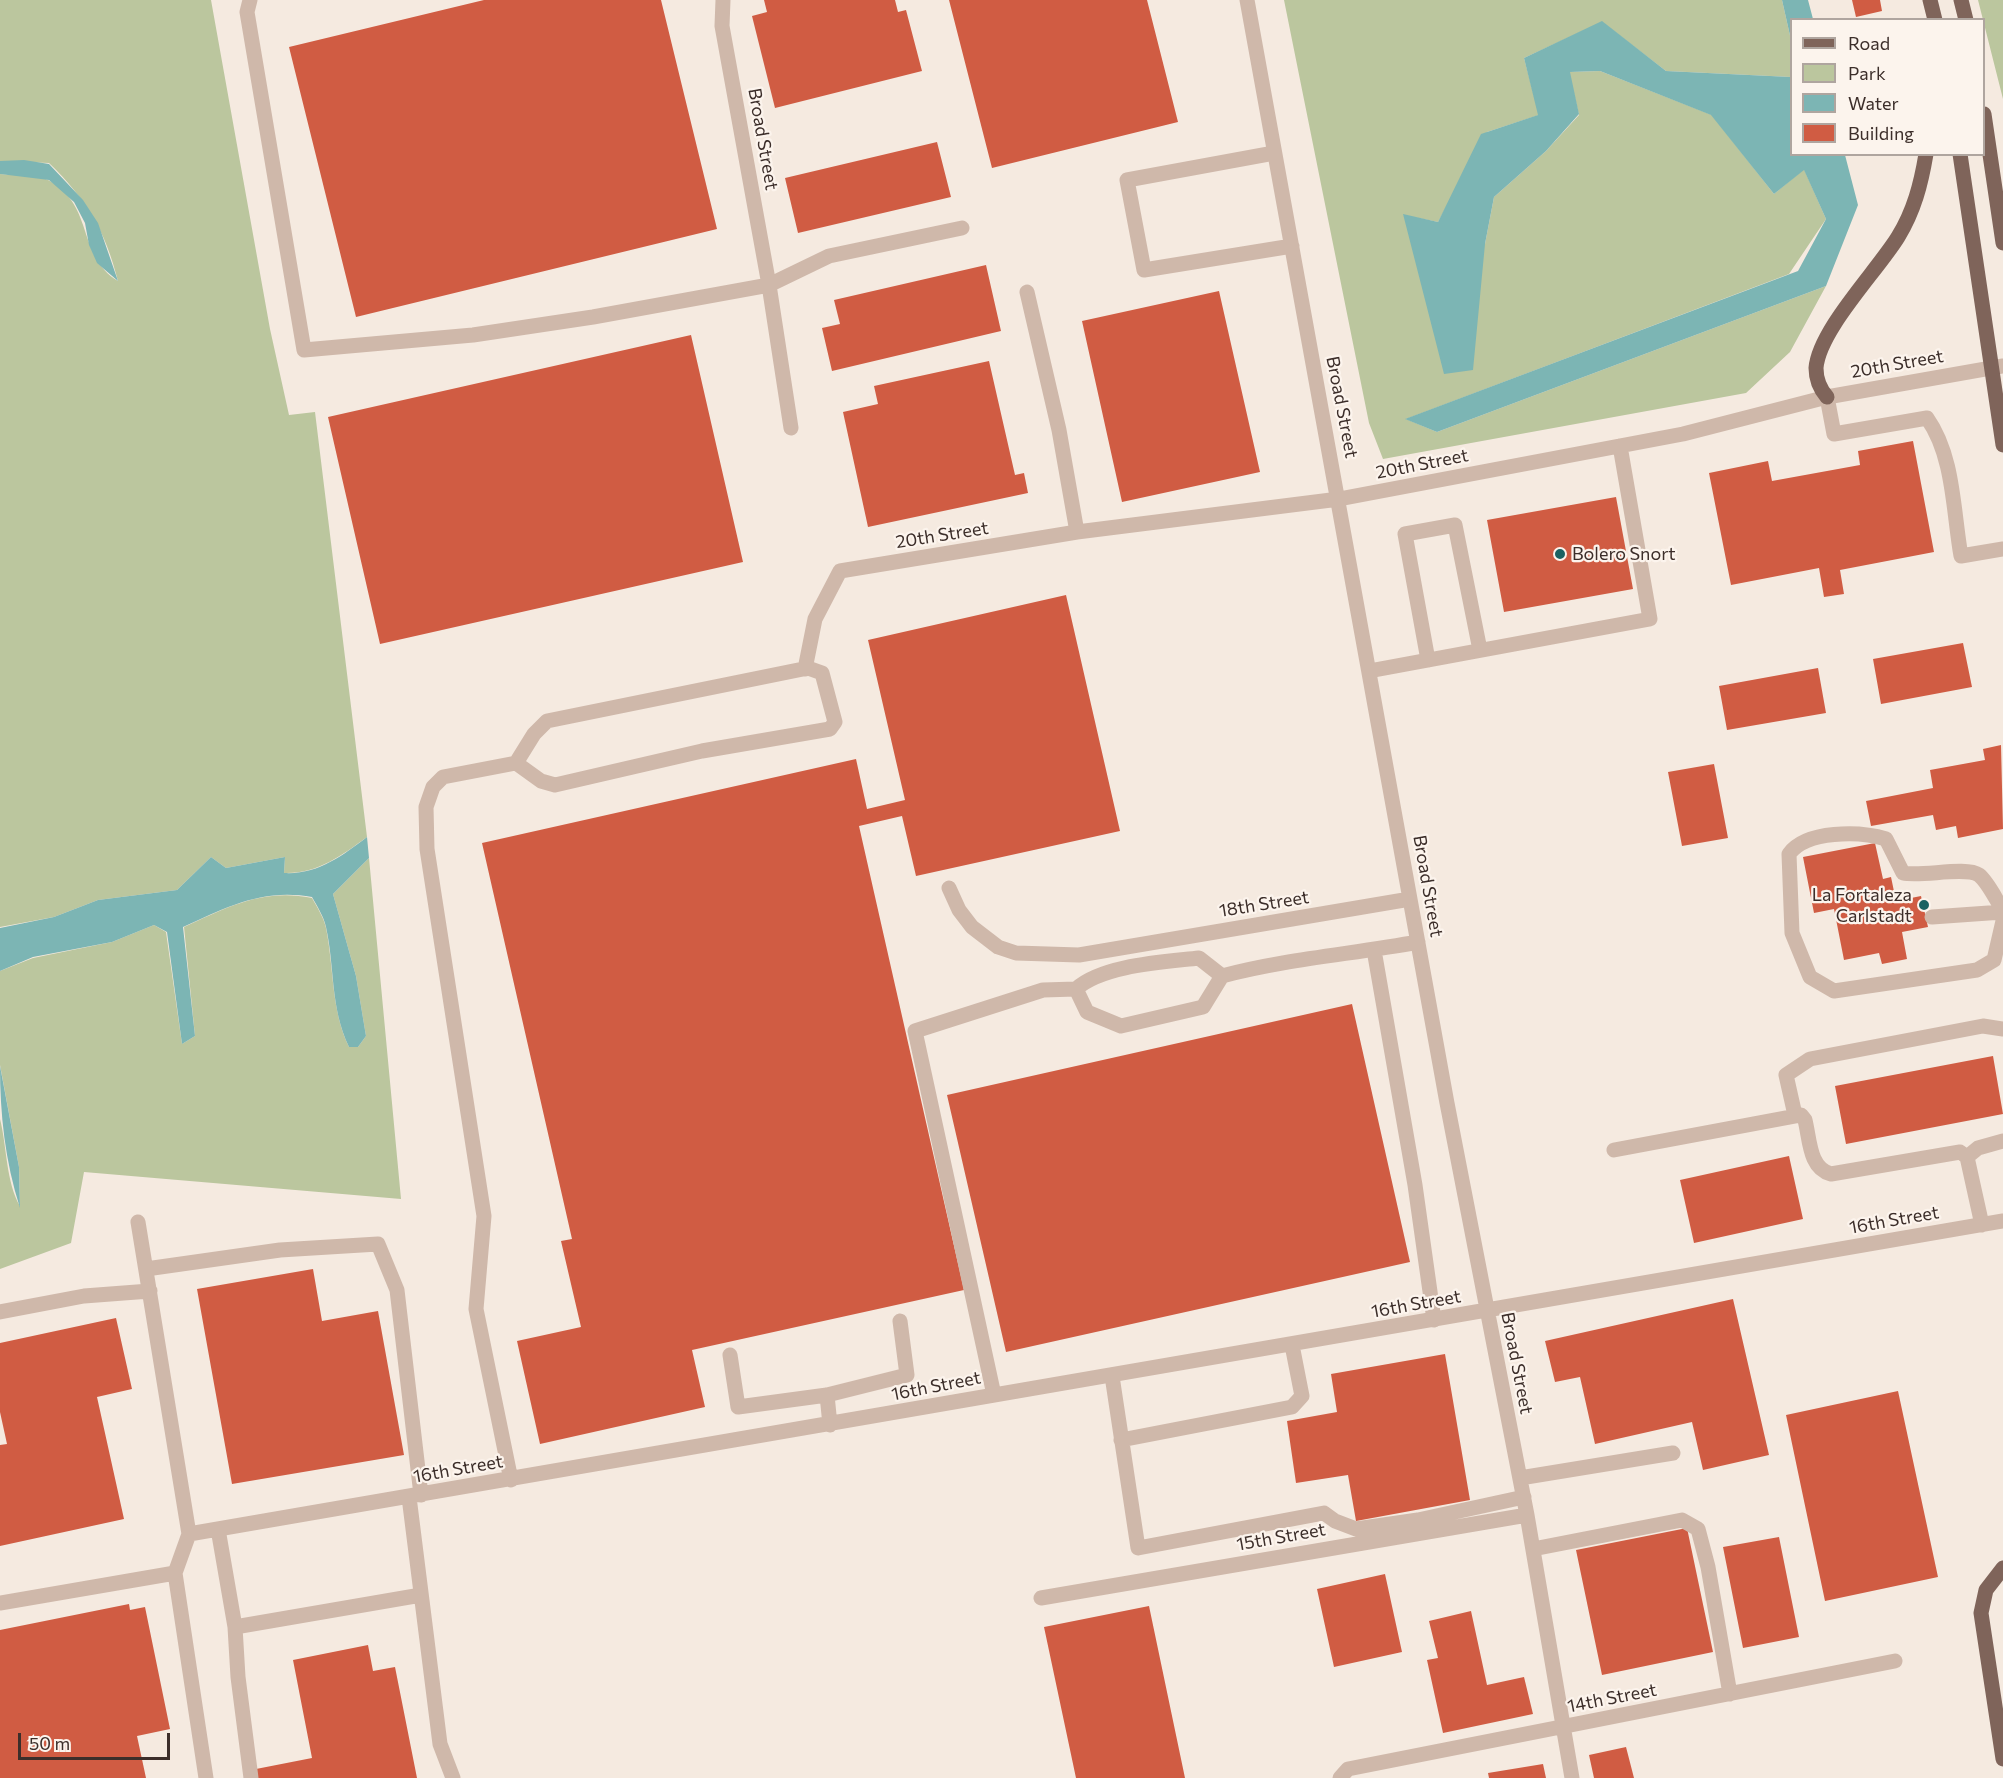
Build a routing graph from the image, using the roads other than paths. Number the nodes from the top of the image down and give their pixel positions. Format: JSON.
{"nodes":[{"id":1,"x":250,"y":0,"type":"edge"},
{"id":2,"x":723,"y":0,"type":"edge"},
{"id":3,"x":1247,"y":0,"type":"edge"},
{"id":4,"x":1930,"y":0,"type":"edge"},
{"id":5,"x":1961,"y":0,"type":"edge"},
{"id":6,"x":1934,"y":18,"type":"edge"},
{"id":7,"x":1965,"y":18,"type":"edge"},
{"id":8,"x":1985,"y":127,"type":"edge"},
{"id":9,"x":1274,"y":153,"type":"junction"},
{"id":10,"x":1926,"y":156,"type":"edge"},
{"id":11,"x":1960,"y":156,"type":"edge"},
{"id":12,"x":962,"y":228,"type":"dead end"},
{"id":13,"x":2003,"y":243,"type":"edge"},
{"id":14,"x":1292,"y":246,"type":"junction"},
{"id":15,"x":769,"y":285,"type":"junction"},
{"id":16,"x":1027,"y":292,"type":"dead end"},
{"id":17,"x":1997,"y":367,"type":"edge"},
{"id":18,"x":1827,"y":398,"type":"junction"},
{"id":19,"x":790,"y":428,"type":"dead end"},
{"id":20,"x":2003,"y":444,"type":"edge"},
{"id":21,"x":1620,"y":446,"type":"junction"},
{"id":22,"x":1339,"y":500,"type":"junction"},
{"id":23,"x":1077,"y":532,"type":"junction"},
{"id":24,"x":2003,"y":549,"type":"edge"},
{"id":25,"x":1480,"y":650,"type":"junction"},
{"id":26,"x":1428,"y":660,"type":"junction"},
{"id":27,"x":805,"y":669,"type":"junction"},
{"id":28,"x":1369,"y":671,"type":"junction"},
{"id":29,"x":516,"y":763,"type":"junction"},
{"id":30,"x":949,"y":888,"type":"dead end"},
{"id":31,"x":1410,"y":899,"type":"junction"},
{"id":32,"x":2003,"y":911,"type":"edge"},
{"id":33,"x":1932,"y":917,"type":"dead end"},
{"id":34,"x":2003,"y":921,"type":"edge"},
{"id":35,"x":1418,"y":942,"type":"junction"},
{"id":36,"x":1374,"y":950,"type":"junction"},
{"id":37,"x":1222,"y":976,"type":"junction"},
{"id":38,"x":1076,"y":990,"type":"junction"},
{"id":39,"x":2003,"y":1029,"type":"edge"},
{"id":40,"x":1795,"y":1115,"type":"junction"},
{"id":41,"x":2003,"y":1141,"type":"edge"},
{"id":42,"x":1614,"y":1150,"type":"dead end"},
{"id":43,"x":1967,"y":1157,"type":"junction"},
{"id":44,"x":2003,"y":1221,"type":"edge"},
{"id":45,"x":138,"y":1222,"type":"dead end"},
{"id":46,"x":1982,"y":1224,"type":"junction"},
{"id":47,"x":146,"y":1269,"type":"junction"},
{"id":48,"x":150,"y":1291,"type":"junction"},
{"id":49,"x":1487,"y":1311,"type":"junction"},
{"id":50,"x":0,"y":1312,"type":"edge"},
{"id":51,"x":1434,"y":1320,"type":"junction"},
{"id":52,"x":900,"y":1321,"type":"dead end"},
{"id":53,"x":1292,"y":1345,"type":"junction"},
{"id":54,"x":730,"y":1355,"type":"dead end"},
{"id":55,"x":1112,"y":1376,"type":"junction"},
{"id":56,"x":827,"y":1395,"type":"junction"},
{"id":57,"x":994,"y":1395,"type":"junction"},
{"id":58,"x":830,"y":1425,"type":"junction"},
{"id":59,"x":1121,"y":1440,"type":"junction"},
{"id":60,"x":1673,"y":1453,"type":"dead end"},
{"id":61,"x":1520,"y":1478,"type":"junction"},
{"id":62,"x":511,"y":1480,"type":"junction"},
{"id":63,"x":415,"y":1496,"type":"junction"},
{"id":64,"x":1524,"y":1497,"type":"junction"},
{"id":65,"x":1527,"y":1515,"type":"junction"},
{"id":66,"x":218,"y":1529,"type":"junction"},
{"id":67,"x":189,"y":1534,"type":"junction"},
{"id":68,"x":1533,"y":1550,"type":"junction"},
{"id":69,"x":2003,"y":1568,"type":"edge"},
{"id":70,"x":175,"y":1573,"type":"junction"},
{"id":71,"x":422,"y":1595,"type":"junction"},
{"id":72,"x":1041,"y":1598,"type":"dead end"},
{"id":73,"x":0,"y":1603,"type":"edge"},
{"id":74,"x":235,"y":1627,"type":"junction"},
{"id":75,"x":1895,"y":1661,"type":"dead end"},
{"id":76,"x":1730,"y":1694,"type":"junction"},
{"id":77,"x":1563,"y":1728,"type":"junction"},
{"id":78,"x":2003,"y":1759,"type":"edge"},
{"id":79,"x":250,"y":1772,"type":"edge"},
{"id":80,"x":206,"y":1778,"type":"edge"},
{"id":81,"x":453,"y":1778,"type":"edge"},
{"id":82,"x":1340,"y":1778,"type":"edge"},
{"id":83,"x":1572,"y":1778,"type":"edge"}],
"edges":[{"from":1,"to":15,"type":"street"},
{"from":2,"to":15,"type":"street","name":"Broad Street"},
{"from":3,"to":9,"type":"street","name":"Broad Street"},
{"from":4,"to":6,"type":"main road"},
{"from":5,"to":7,"type":"main road"},
{"from":8,"to":13,"type":"main road"},
{"from":9,"to":14,"type":"street","name":"Broad Street"},
{"from":9,"to":14,"type":"street"},
{"from":10,"to":18,"type":"main road"},
{"from":11,"to":17,"type":"main road"},
{"from":12,"to":15,"type":"street"},
{"from":14,"to":22,"type":"street","name":"Broad Street"},
{"from":15,"to":19,"type":"street","name":"Broad Street"},
{"from":16,"to":23,"type":"street"},
{"from":17,"to":18,"type":"street","name":"20th Street"},
{"from":17,"to":20,"type":"main road"},
{"from":18,"to":21,"type":"street","name":"20th Street"},
{"from":18,"to":24,"type":"street"},
{"from":21,"to":22,"type":"street","name":"20th Street"},
{"from":21,"to":25,"type":"street"},
{"from":22,"to":23,"type":"street","name":"20th Street"},
{"from":22,"to":28,"type":"street","name":"Broad Street"},
{"from":23,"to":27,"type":"street","name":"20th Street"},
{"from":25,"to":26,"type":"street"},
{"from":25,"to":26,"type":"street"},
{"from":26,"to":28,"type":"street"},
{"from":27,"to":29,"type":"street"},
{"from":27,"to":29,"type":"street"},
{"from":28,"to":31,"type":"street","name":"Broad Street"},
{"from":29,"to":62,"type":"street"},
{"from":30,"to":31,"type":"street","name":"18th Street"},
{"from":31,"to":35,"type":"street","name":"Broad Street"},
{"from":32,"to":33,"type":"street"},
{"from":32,"to":34,"type":"street"},
{"from":35,"to":36,"type":"street"},
{"from":35,"to":49,"type":"street","name":"Broad Street"},
{"from":36,"to":37,"type":"street"},
{"from":36,"to":51,"type":"street"},
{"from":37,"to":38,"type":"street"},
{"from":37,"to":38,"type":"street"},
{"from":38,"to":57,"type":"street"},
{"from":39,"to":40,"type":"street"},
{"from":40,"to":42,"type":"street"},
{"from":40,"to":43,"type":"street"},
{"from":41,"to":43,"type":"street"},
{"from":43,"to":46,"type":"street"},
{"from":44,"to":46,"type":"street","name":"16th Street"},
{"from":45,"to":47,"type":"street"},
{"from":46,"to":49,"type":"street","name":"16th Street"},
{"from":47,"to":48,"type":"street"},
{"from":47,"to":63,"type":"street"},
{"from":48,"to":50,"type":"street"},
{"from":48,"to":67,"type":"street"},
{"from":49,"to":51,"type":"street","name":"16th Street"},
{"from":49,"to":61,"type":"street","name":"Broad Street"},
{"from":51,"to":53,"type":"street","name":"16th Street"},
{"from":52,"to":56,"type":"street"},
{"from":53,"to":55,"type":"street","name":"16th Street"},
{"from":53,"to":59,"type":"street"},
{"from":54,"to":56,"type":"street"},
{"from":55,"to":57,"type":"street","name":"16th Street"},
{"from":55,"to":59,"type":"street"},
{"from":56,"to":58,"type":"street"},
{"from":57,"to":58,"type":"street","name":"16th Street"},
{"from":58,"to":62,"type":"street","name":"16th Street"},
{"from":59,"to":64,"type":"street"},
{"from":60,"to":61,"type":"street"},
{"from":61,"to":64,"type":"street","name":"Broad Street"},
{"from":62,"to":63,"type":"street","name":"16th Street"},
{"from":63,"to":66,"type":"street","name":"16th Street"},
{"from":63,"to":71,"type":"street"},
{"from":64,"to":65,"type":"street","name":"Broad Street"},
{"from":65,"to":68,"type":"street","name":"Broad Street"},
{"from":65,"to":72,"type":"street","name":"15th Street"},
{"from":66,"to":67,"type":"street","name":"16th Street"},
{"from":66,"to":74,"type":"street"},
{"from":67,"to":70,"type":"street"},
{"from":68,"to":76,"type":"street"},
{"from":68,"to":77,"type":"street","name":"Broad Street"},
{"from":69,"to":78,"type":"main road"},
{"from":70,"to":73,"type":"street"},
{"from":70,"to":80,"type":"street"},
{"from":71,"to":74,"type":"street"},
{"from":71,"to":81,"type":"street"},
{"from":74,"to":79,"type":"street"},
{"from":75,"to":76,"type":"street","name":"14th Street"},
{"from":76,"to":77,"type":"street","name":"14th Street"},
{"from":77,"to":82,"type":"street","name":"14th Street"},
{"from":77,"to":83,"type":"street","name":"Broad Street"}]}
